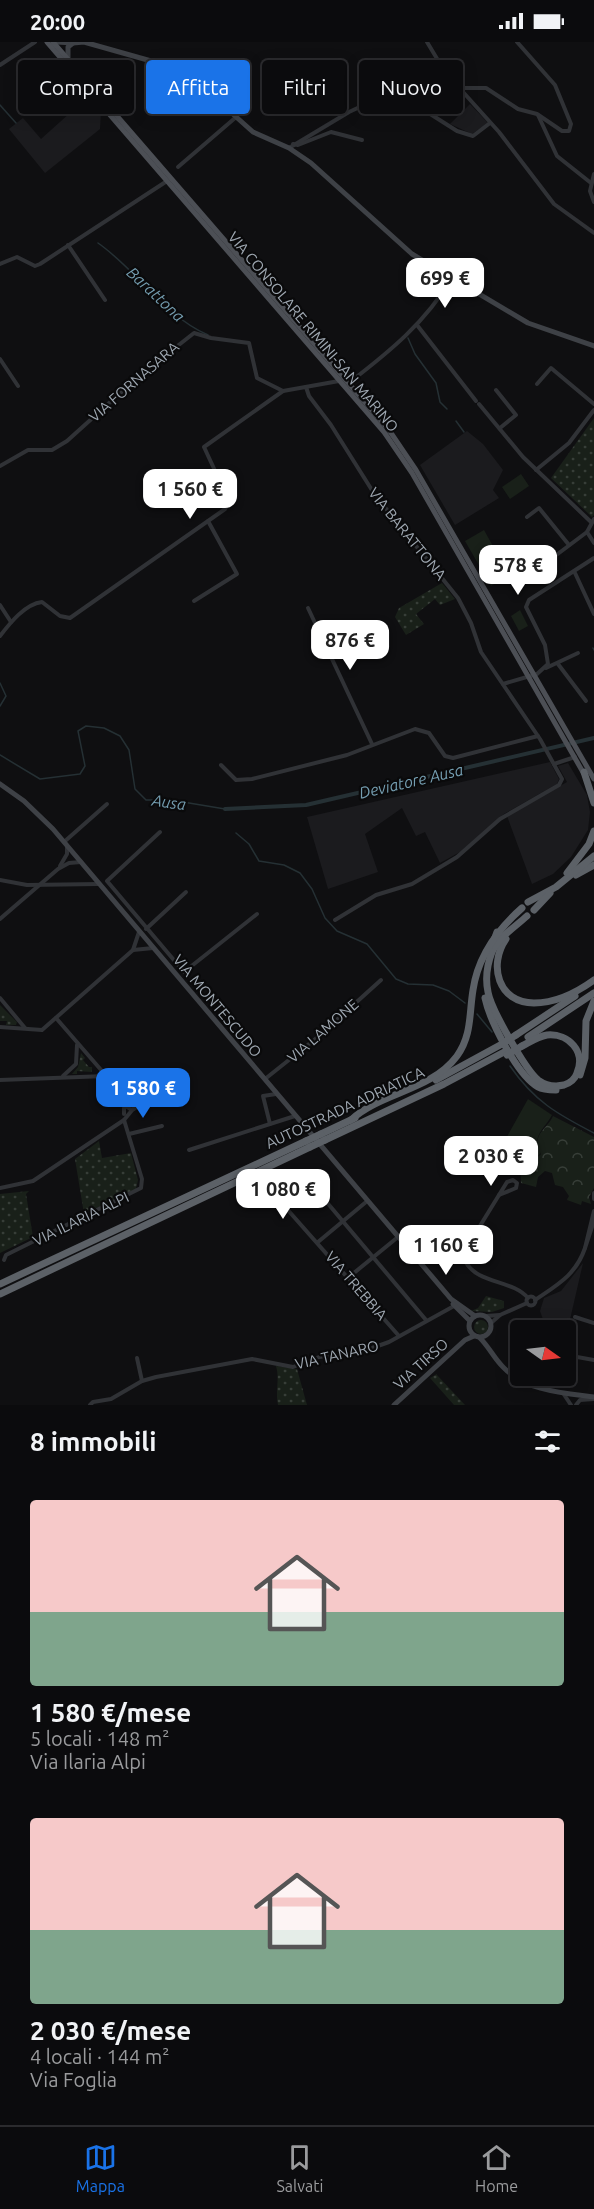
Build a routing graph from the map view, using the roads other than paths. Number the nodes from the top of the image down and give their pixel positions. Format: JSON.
{"nodes":[{"id":1,"x":35,"y":42,"type":"edge"},
{"id":2,"x":47,"y":42,"type":"edge"},
{"id":3,"x":55,"y":42,"type":"edge"},
{"id":4,"x":84,"y":42,"type":"edge"},
{"id":5,"x":427,"y":42,"type":"edge"},
{"id":6,"x":517,"y":42,"type":"edge"},
{"id":7,"x":73,"y":43,"type":"edge"},
{"id":8,"x":69,"y":60,"type":"joint"},
{"id":9,"x":437,"y":60,"type":"edge"},
{"id":10,"x":0,"y":64,"type":"edge"},
{"id":11,"x":463,"y":88,"type":"edge"},
{"id":12,"x":463,"y":93,"type":"edge"},
{"id":13,"x":359,"y":110,"type":"edge"},
{"id":14,"x":116,"y":114,"type":"edge"},
{"id":15,"x":432,"y":114,"type":"edge"},
{"id":16,"x":537,"y":114,"type":"junction"},
{"id":17,"x":235,"y":118,"type":"junction"},
{"id":18,"x":490,"y":123,"type":"junction"},
{"id":19,"x":362,"y":140,"type":"dead end"},
{"id":20,"x":291,"y":146,"type":"junction"},
{"id":21,"x":178,"y":167,"type":"dead end"},
{"id":22,"x":594,"y":174,"type":"edge"},
{"id":23,"x":167,"y":181,"type":"junction"},
{"id":24,"x":592,"y":181,"type":"edge"},
{"id":25,"x":594,"y":202,"type":"edge"},
{"id":26,"x":594,"y":233,"type":"edge"},
{"id":27,"x":68,"y":245,"type":"junction"},
{"id":28,"x":0,"y":264,"type":"edge"},
{"id":29,"x":450,"y":279,"type":"junction"},
{"id":30,"x":105,"y":300,"type":"dead end"},
{"id":31,"x":417,"y":324,"type":"junction"},
{"id":32,"x":594,"y":346,"type":"edge"},
{"id":33,"x":0,"y":359,"type":"edge"},
{"id":34,"x":341,"y":380,"type":"junction"},
{"id":35,"x":350,"y":382,"type":"junction"},
{"id":36,"x":537,"y":384,"type":"dead end"},
{"id":37,"x":18,"y":386,"type":"dead end"},
{"id":38,"x":306,"y":387,"type":"junction"},
{"id":39,"x":496,"y":390,"type":"dead end"},
{"id":40,"x":283,"y":391,"type":"junction"},
{"id":41,"x":594,"y":404,"type":"edge"},
{"id":42,"x":594,"y":410,"type":"edge"},
{"id":43,"x":500,"y":428,"type":"junction"},
{"id":44,"x":0,"y":466,"type":"edge"},
{"id":45,"x":536,"y":470,"type":"junction"},
{"id":46,"x":527,"y":517,"type":"dead end"},
{"id":47,"x":208,"y":521,"type":"junction"},
{"id":48,"x":593,"y":521,"type":"edge"},
{"id":49,"x":587,"y":532,"type":"junction"},
{"id":50,"x":594,"y":543,"type":"edge"},
{"id":51,"x":569,"y":545,"type":"junction"},
{"id":52,"x":555,"y":556,"type":"dead end"},
{"id":53,"x":594,"y":558,"type":"edge"},
{"id":54,"x":575,"y":573,"type":"junction"},
{"id":55,"x":194,"y":601,"type":"dead end"},
{"id":56,"x":0,"y":605,"type":"edge"},
{"id":57,"x":308,"y":608,"type":"dead end"},
{"id":58,"x":594,"y":614,"type":"edge"},
{"id":59,"x":11,"y":622,"type":"junction"},
{"id":60,"x":0,"y":636,"type":"edge"},
{"id":61,"x":578,"y":653,"type":"dead end"},
{"id":62,"x":558,"y":664,"type":"junction"},
{"id":63,"x":545,"y":668,"type":"junction"},
{"id":64,"x":531,"y":675,"type":"junction"},
{"id":65,"x":503,"y":684,"type":"junction"},
{"id":66,"x":586,"y":701,"type":"dead end"},
{"id":67,"x":539,"y":737,"type":"junction"},
{"id":68,"x":372,"y":744,"type":"junction"},
{"id":69,"x":575,"y":754,"type":"junction"},
{"id":70,"x":553,"y":762,"type":"junction"},
{"id":71,"x":221,"y":765,"type":"dead end"},
{"id":72,"x":584,"y":772,"type":"junction"},
{"id":73,"x":594,"y":779,"type":"edge"},
{"id":74,"x":0,"y":784,"type":"edge"},
{"id":75,"x":594,"y":790,"type":"edge"},
{"id":76,"x":594,"y":803,"type":"edge"},
{"id":77,"x":107,"y":804,"type":"dead end"},
{"id":78,"x":594,"y":831,"type":"edge"},
{"id":79,"x":160,"y":832,"type":"dead end"},
{"id":80,"x":65,"y":844,"type":"junction"},
{"id":81,"x":75,"y":855,"type":"junction"},
{"id":82,"x":594,"y":856,"type":"edge"},
{"id":83,"x":64,"y":860,"type":"junction"},
{"id":84,"x":82,"y":862,"type":"junction"},
{"id":85,"x":70,"y":863,"type":"junction"},
{"id":86,"x":594,"y":866,"type":"edge"},
{"id":87,"x":58,"y":869,"type":"junction"},
{"id":88,"x":0,"y":880,"type":"edge"},
{"id":89,"x":99,"y":884,"type":"junction"},
{"id":90,"x":39,"y":885,"type":"junction"},
{"id":91,"x":557,"y":886,"type":"junction"},
{"id":92,"x":186,"y":892,"type":"dead end"},
{"id":93,"x":528,"y":902,"type":"dead end"},
{"id":94,"x":522,"y":908,"type":"dead end"},
{"id":95,"x":534,"y":910,"type":"dead end"},
{"id":96,"x":257,"y":914,"type":"dead end"},
{"id":97,"x":527,"y":916,"type":"dead end"},
{"id":98,"x":0,"y":919,"type":"edge"},
{"id":99,"x":335,"y":920,"type":"dead end"},
{"id":100,"x":514,"y":927,"type":"junction"},
{"id":101,"x":147,"y":928,"type":"junction"},
{"id":102,"x":140,"y":932,"type":"junction"},
{"id":103,"x":497,"y":932,"type":"junction"},
{"id":104,"x":146,"y":940,"type":"junction"},
{"id":105,"x":138,"y":946,"type":"junction"},
{"id":106,"x":153,"y":948,"type":"junction"},
{"id":107,"x":381,"y":980,"type":"dead end"},
{"id":108,"x":594,"y":981,"type":"edge"},
{"id":109,"x":594,"y":993,"type":"edge"},
{"id":110,"x":0,"y":998,"type":"edge"},
{"id":111,"x":594,"y":1000,"type":"edge"},
{"id":112,"x":56,"y":1018,"type":"junction"},
{"id":113,"x":0,"y":1027,"type":"edge"},
{"id":114,"x":25,"y":1028,"type":"junction"},
{"id":115,"x":76,"y":1042,"type":"junction"},
{"id":116,"x":520,"y":1045,"type":"junction"},
{"id":117,"x":505,"y":1050,"type":"junction"},
{"id":118,"x":106,"y":1076,"type":"junction"},
{"id":119,"x":62,"y":1077,"type":"junction"},
{"id":120,"x":0,"y":1080,"type":"edge"},
{"id":121,"x":264,"y":1080,"type":"junction"},
{"id":122,"x":276,"y":1094,"type":"junction"},
{"id":123,"x":128,"y":1104,"type":"junction"},
{"id":124,"x":124,"y":1114,"type":"dead end"},
{"id":125,"x":295,"y":1116,"type":"junction"},
{"id":126,"x":124,"y":1120,"type":"junction"},
{"id":127,"x":351,"y":1120,"type":"junction"},
{"id":128,"x":270,"y":1124,"type":"junction"},
{"id":129,"x":162,"y":1125,"type":"dead end"},
{"id":130,"x":129,"y":1134,"type":"junction"},
{"id":131,"x":323,"y":1137,"type":"junction"},
{"id":132,"x":308,"y":1144,"type":"junction"},
{"id":133,"x":189,"y":1150,"type":"dead end"},
{"id":134,"x":303,"y":1174,"type":"dead end"},
{"id":135,"x":264,"y":1183,"type":"dead end"},
{"id":136,"x":0,"y":1188,"type":"edge"},
{"id":137,"x":594,"y":1193,"type":"edge"},
{"id":138,"x":499,"y":1195,"type":"junction"},
{"id":139,"x":594,"y":1199,"type":"edge"},
{"id":140,"x":366,"y":1202,"type":"junction"},
{"id":141,"x":594,"y":1211,"type":"edge"},
{"id":142,"x":594,"y":1221,"type":"edge"},
{"id":143,"x":342,"y":1222,"type":"junction"},
{"id":144,"x":592,"y":1233,"type":"edge"},
{"id":145,"x":398,"y":1237,"type":"junction"},
{"id":146,"x":318,"y":1242,"type":"junction"},
{"id":147,"x":585,"y":1248,"type":"junction"},
{"id":148,"x":373,"y":1257,"type":"junction"},
{"id":149,"x":4,"y":1260,"type":"dead end"},
{"id":150,"x":349,"y":1277,"type":"junction"},
{"id":151,"x":0,"y":1284,"type":"edge"},
{"id":152,"x":0,"y":1294,"type":"edge"},
{"id":153,"x":528,"y":1298,"type":"junction"},
{"id":154,"x":451,"y":1299,"type":"junction"},
{"id":155,"x":535,"y":1300,"type":"junction"},
{"id":156,"x":527,"y":1303,"type":"junction"},
{"id":157,"x":454,"y":1306,"type":"junction"},
{"id":158,"x":500,"y":1315,"type":"junction"},
{"id":159,"x":475,"y":1316,"type":"junction"},
{"id":160,"x":486,"y":1316,"type":"junction"},
{"id":161,"x":575,"y":1317,"type":"dead end"},
{"id":162,"x":426,"y":1321,"type":"junction"},
{"id":163,"x":470,"y":1321,"type":"junction"},
{"id":164,"x":491,"y":1323,"type":"junction"},
{"id":165,"x":594,"y":1323,"type":"edge"},
{"id":166,"x":469,"y":1330,"type":"junction"},
{"id":167,"x":488,"y":1334,"type":"junction"},
{"id":168,"x":399,"y":1336,"type":"junction"},
{"id":169,"x":477,"y":1337,"type":"junction"},
{"id":170,"x":465,"y":1340,"type":"junction"},
{"id":171,"x":490,"y":1348,"type":"junction"},
{"id":172,"x":576,"y":1357,"type":"edge"},
{"id":173,"x":137,"y":1358,"type":"dead end"},
{"id":174,"x":594,"y":1360,"type":"edge"},
{"id":175,"x":142,"y":1381,"type":"junction"},
{"id":176,"x":562,"y":1393,"type":"junction"},
{"id":177,"x":576,"y":1395,"type":"junction"},
{"id":178,"x":594,"y":1398,"type":"edge"},
{"id":179,"x":90,"y":1405,"type":"edge"},
{"id":180,"x":394,"y":1405,"type":"edge"},
{"id":181,"x":573,"y":1405,"type":"edge"}],
"edges":[{"from":1,"to":10,"type":"street"},
{"from":2,"to":23,"type":"main road","name":"VIA CONSOLARE RIMINI-SAN MARINO"},
{"from":3,"to":7,"type":"street"},
{"from":3,"to":8,"type":"main road","name":"VIA CONSOLARE RIMINI-SAN MARINO"},
{"from":4,"to":7,"type":"street"},
{"from":4,"to":17,"type":"street"},
{"from":5,"to":9,"type":"street"},
{"from":6,"to":16,"type":"street"},
{"from":7,"to":8,"type":"street"},
{"from":11,"to":16,"type":"street"},
{"from":12,"to":18,"type":"street"},
{"from":13,"to":20,"type":"street"},
{"from":14,"to":35,"type":"main road","name":"VIA CONSOLARE RIMINI-SAN MARINO"},
{"from":15,"to":18,"type":"street"},
{"from":16,"to":24,"type":"street"},
{"from":17,"to":20,"type":"street"},
{"from":17,"to":21,"type":"street"},
{"from":18,"to":26,"type":"street"},
{"from":19,"to":20,"type":"street"},
{"from":20,"to":29,"type":"street"},
{"from":22,"to":24,"type":"street"},
{"from":23,"to":27,"type":"street"},
{"from":23,"to":34,"type":"main road","name":"VIA CONSOLARE RIMINI-SAN MARINO"},
{"from":24,"to":25,"type":"street"},
{"from":27,"to":28,"type":"street"},
{"from":27,"to":30,"type":"street"},
{"from":29,"to":31,"type":"street"},
{"from":29,"to":32,"type":"street"},
{"from":31,"to":35,"type":"street"},
{"from":31,"to":43,"type":"street"},
{"from":33,"to":37,"type":"street"},
{"from":34,"to":35,"type":"street"},
{"from":34,"to":38,"type":"street"},
{"from":34,"to":64,"type":"main road","name":"VIA CONSOLARE RIMINI-SAN MARINO"},
{"from":35,"to":64,"type":"main road","name":"VIA CONSOLARE RIMINI-SAN MARINO"},
{"from":36,"to":41,"type":"street"},
{"from":38,"to":40,"type":"street"},
{"from":38,"to":65,"type":"street","name":"VIA BARATTONA"},
{"from":39,"to":43,"type":"street"},
{"from":40,"to":44,"type":"street","name":"VIA FORNASARA"},
{"from":40,"to":47,"type":"street"},
{"from":42,"to":45,"type":"street"},
{"from":43,"to":45,"type":"street"},
{"from":45,"to":48,"type":"street"},
{"from":46,"to":51,"type":"street"},
{"from":47,"to":55,"type":"street"},
{"from":47,"to":59,"type":"street"},
{"from":48,"to":49,"type":"street"},
{"from":49,"to":50,"type":"street"},
{"from":49,"to":51,"type":"street"},
{"from":51,"to":52,"type":"street"},
{"from":53,"to":54,"type":"street"},
{"from":54,"to":58,"type":"street"},
{"from":54,"to":63,"type":"street"},
{"from":56,"to":59,"type":"street"},
{"from":57,"to":68,"type":"street"},
{"from":59,"to":60,"type":"street"},
{"from":61,"to":62,"type":"street"},
{"from":62,"to":63,"type":"street"},
{"from":62,"to":66,"type":"street"},
{"from":63,"to":64,"type":"street"},
{"from":64,"to":65,"type":"street"},
{"from":64,"to":69,"type":"main road","name":"VIA CONSOLARE RIMINI-SAN MARINO"},
{"from":65,"to":67,"type":"street","name":"VIA BARATTONA"},
{"from":67,"to":68,"type":"street"},
{"from":67,"to":70,"type":"street","name":"VIA BARATTONA"},
{"from":68,"to":71,"type":"street"},
{"from":69,"to":70,"type":"street"},
{"from":69,"to":72,"type":"main road","name":"VIA CONSOLARE RIMINI-SAN MARINO"},
{"from":69,"to":73,"type":"main road","name":"VIA CONSOLARE RIMINI-SAN MARINO"},
{"from":70,"to":99,"type":"street"},
{"from":72,"to":75,"type":"main road","name":"VIA CONSOLARE RIMINI-SAN MARINO"},
{"from":72,"to":76,"type":"highway"},
{"from":74,"to":80,"type":"street","name":"VIA MONTESCUDO"},
{"from":77,"to":80,"type":"street"},
{"from":78,"to":91,"type":"highway"},
{"from":79,"to":101,"type":"street","name":"VIA MONTESCUDO"},
{"from":80,"to":81,"type":"street","name":"VIA MONTESCUDO"},
{"from":80,"to":83,"type":"street"},
{"from":81,"to":83,"type":"street"},
{"from":81,"to":84,"type":"street","name":"VIA MONTESCUDO"},
{"from":81,"to":85,"type":"street"},
{"from":82,"to":91,"type":"highway"},
{"from":83,"to":87,"type":"street"},
{"from":84,"to":85,"type":"street"},
{"from":84,"to":89,"type":"street","name":"VIA MONTESCUDO"},
{"from":85,"to":87,"type":"street"},
{"from":86,"to":91,"type":"highway"},
{"from":87,"to":90,"type":"street"},
{"from":88,"to":90,"type":"street"},
{"from":89,"to":90,"type":"street"},
{"from":89,"to":102,"type":"street","name":"VIA MONTESCUDO"},
{"from":90,"to":98,"type":"street"},
{"from":91,"to":93,"type":"highway"},
{"from":91,"to":95,"type":"highway"},
{"from":92,"to":101,"type":"street"},
{"from":94,"to":103,"type":"highway"},
{"from":96,"to":101,"type":"street","name":"VIA MONTESCUDO"},
{"from":97,"to":100,"type":"highway"},
{"from":100,"to":108,"type":"highway"},
{"from":100,"to":116,"type":"highway"},
{"from":101,"to":102,"type":"street"},
{"from":102,"to":104,"type":"street","name":"VIA MONTESCUDO"},
{"from":102,"to":105,"type":"street"},
{"from":103,"to":111,"type":"highway"},
{"from":103,"to":127,"type":"highway"},
{"from":104,"to":105,"type":"street"},
{"from":104,"to":106,"type":"street","name":"VIA MONTESCUDO"},
{"from":105,"to":106,"type":"street"},
{"from":105,"to":112,"type":"street"},
{"from":106,"to":121,"type":"street","name":"VIA MONTESCUDO"},
{"from":107,"to":121,"type":"street","name":"VIA LAMONE"},
{"from":108,"to":117,"type":"highway","name":"AUTOSTRADA ADRIATICA","bridge":true},
{"from":109,"to":116,"type":"highway"},
{"from":110,"to":114,"type":"street"},
{"from":112,"to":114,"type":"street"},
{"from":112,"to":115,"type":"street"},
{"from":113,"to":114,"type":"street"},
{"from":115,"to":118,"type":"street"},
{"from":115,"to":119,"type":"street"},
{"from":116,"to":117,"type":"highway","bridge":true},
{"from":117,"to":127,"type":"highway","name":"AUTOSTRADA ADRIATICA"},
{"from":117,"to":131,"type":"highway","name":"AUTOSTRADA ADRIATICA"},
{"from":118,"to":119,"type":"street"},
{"from":118,"to":123,"type":"street"},
{"from":119,"to":120,"type":"street"},
{"from":121,"to":122,"type":"street","name":"VIA MONTESCUDO"},
{"from":122,"to":125,"type":"street","name":"VIA MONTESCUDO"},
{"from":122,"to":128,"type":"street"},
{"from":123,"to":124,"type":"street"},
{"from":123,"to":126,"type":"street"},
{"from":125,"to":128,"type":"street"},
{"from":125,"to":140,"type":"street","name":"VIA MONTESCUDO"},
{"from":126,"to":130,"type":"street","name":"VIA ILARIA ALPI"},
{"from":126,"to":136,"type":"street"},
{"from":127,"to":131,"type":"highway","name":"AUTOSTRADA ADRIATICA"},
{"from":128,"to":133,"type":"street"},
{"from":129,"to":130,"type":"street"},
{"from":130,"to":149,"type":"street","name":"VIA ILARIA ALPI"},
{"from":131,"to":132,"type":"highway","name":"AUTOSTRADA ADRIATICA","bridge":true},
{"from":132,"to":151,"type":"highway","name":"AUTOSTRADA ADRIATICA"},
{"from":132,"to":152,"type":"highway","name":"AUTOSTRADA ADRIATICA"},
{"from":134,"to":143,"type":"street"},
{"from":135,"to":146,"type":"street","name":"VIA TREBBIA"},
{"from":137,"to":139,"type":"street"},
{"from":138,"to":138,"type":"street"},
{"from":138,"to":153,"type":"street"},
{"from":140,"to":143,"type":"street"},
{"from":140,"to":145,"type":"street","name":"VIA MONTESCUDO"},
{"from":141,"to":147,"type":"street"},
{"from":142,"to":144,"type":"street"},
{"from":143,"to":146,"type":"street"},
{"from":143,"to":148,"type":"street"},
{"from":144,"to":147,"type":"street"},
{"from":145,"to":148,"type":"street"},
{"from":145,"to":154,"type":"street","name":"VIA MONTESCUDO"},
{"from":146,"to":150,"type":"street","name":"VIA TREBBIA"},
{"from":147,"to":155,"type":"street"},
{"from":148,"to":150,"type":"street"},
{"from":148,"to":162,"type":"street"},
{"from":150,"to":168,"type":"street","name":"VIA TREBBIA"},
{"from":153,"to":155,"type":"street"},
{"from":153,"to":156,"type":"street"},
{"from":154,"to":157,"type":"street","name":"VIA MONTESCUDO"},
{"from":154,"to":159,"type":"street","name":"VIA MONTESCUDO"},
{"from":155,"to":156,"type":"street"},
{"from":156,"to":158,"type":"street"},
{"from":157,"to":162,"type":"street","name":"VIA TANARO"},
{"from":157,"to":163,"type":"street","name":"VIA MONTESCUDO"},
{"from":158,"to":160,"type":"street"},
{"from":158,"to":164,"type":"street"},
{"from":159,"to":160,"type":"street"},
{"from":159,"to":163,"type":"street"},
{"from":160,"to":164,"type":"street"},
{"from":161,"to":165,"type":"street"},
{"from":162,"to":168,"type":"street","name":"VIA TANARO"},
{"from":163,"to":166,"type":"street"},
{"from":164,"to":167,"type":"street"},
{"from":166,"to":169,"type":"street"},
{"from":166,"to":170,"type":"street","name":"VIA TIRSO"},
{"from":167,"to":169,"type":"street"},
{"from":167,"to":171,"type":"street"},
{"from":168,"to":175,"type":"street","name":"VIA TANARO"},
{"from":169,"to":170,"type":"street","name":"VIA TIRSO"},
{"from":169,"to":171,"type":"street"},
{"from":170,"to":180,"type":"street","name":"VIA TIRSO"},
{"from":171,"to":176,"type":"street"},
{"from":172,"to":174,"type":"street"},
{"from":173,"to":175,"type":"street"},
{"from":175,"to":179,"type":"street","name":"VIA TANARO"},
{"from":176,"to":177,"type":"street"},
{"from":176,"to":181,"type":"street"},
{"from":177,"to":178,"type":"street"},
{"from":177,"to":181,"type":"street"},
{"from":178,"to":181,"type":"street"}]}
